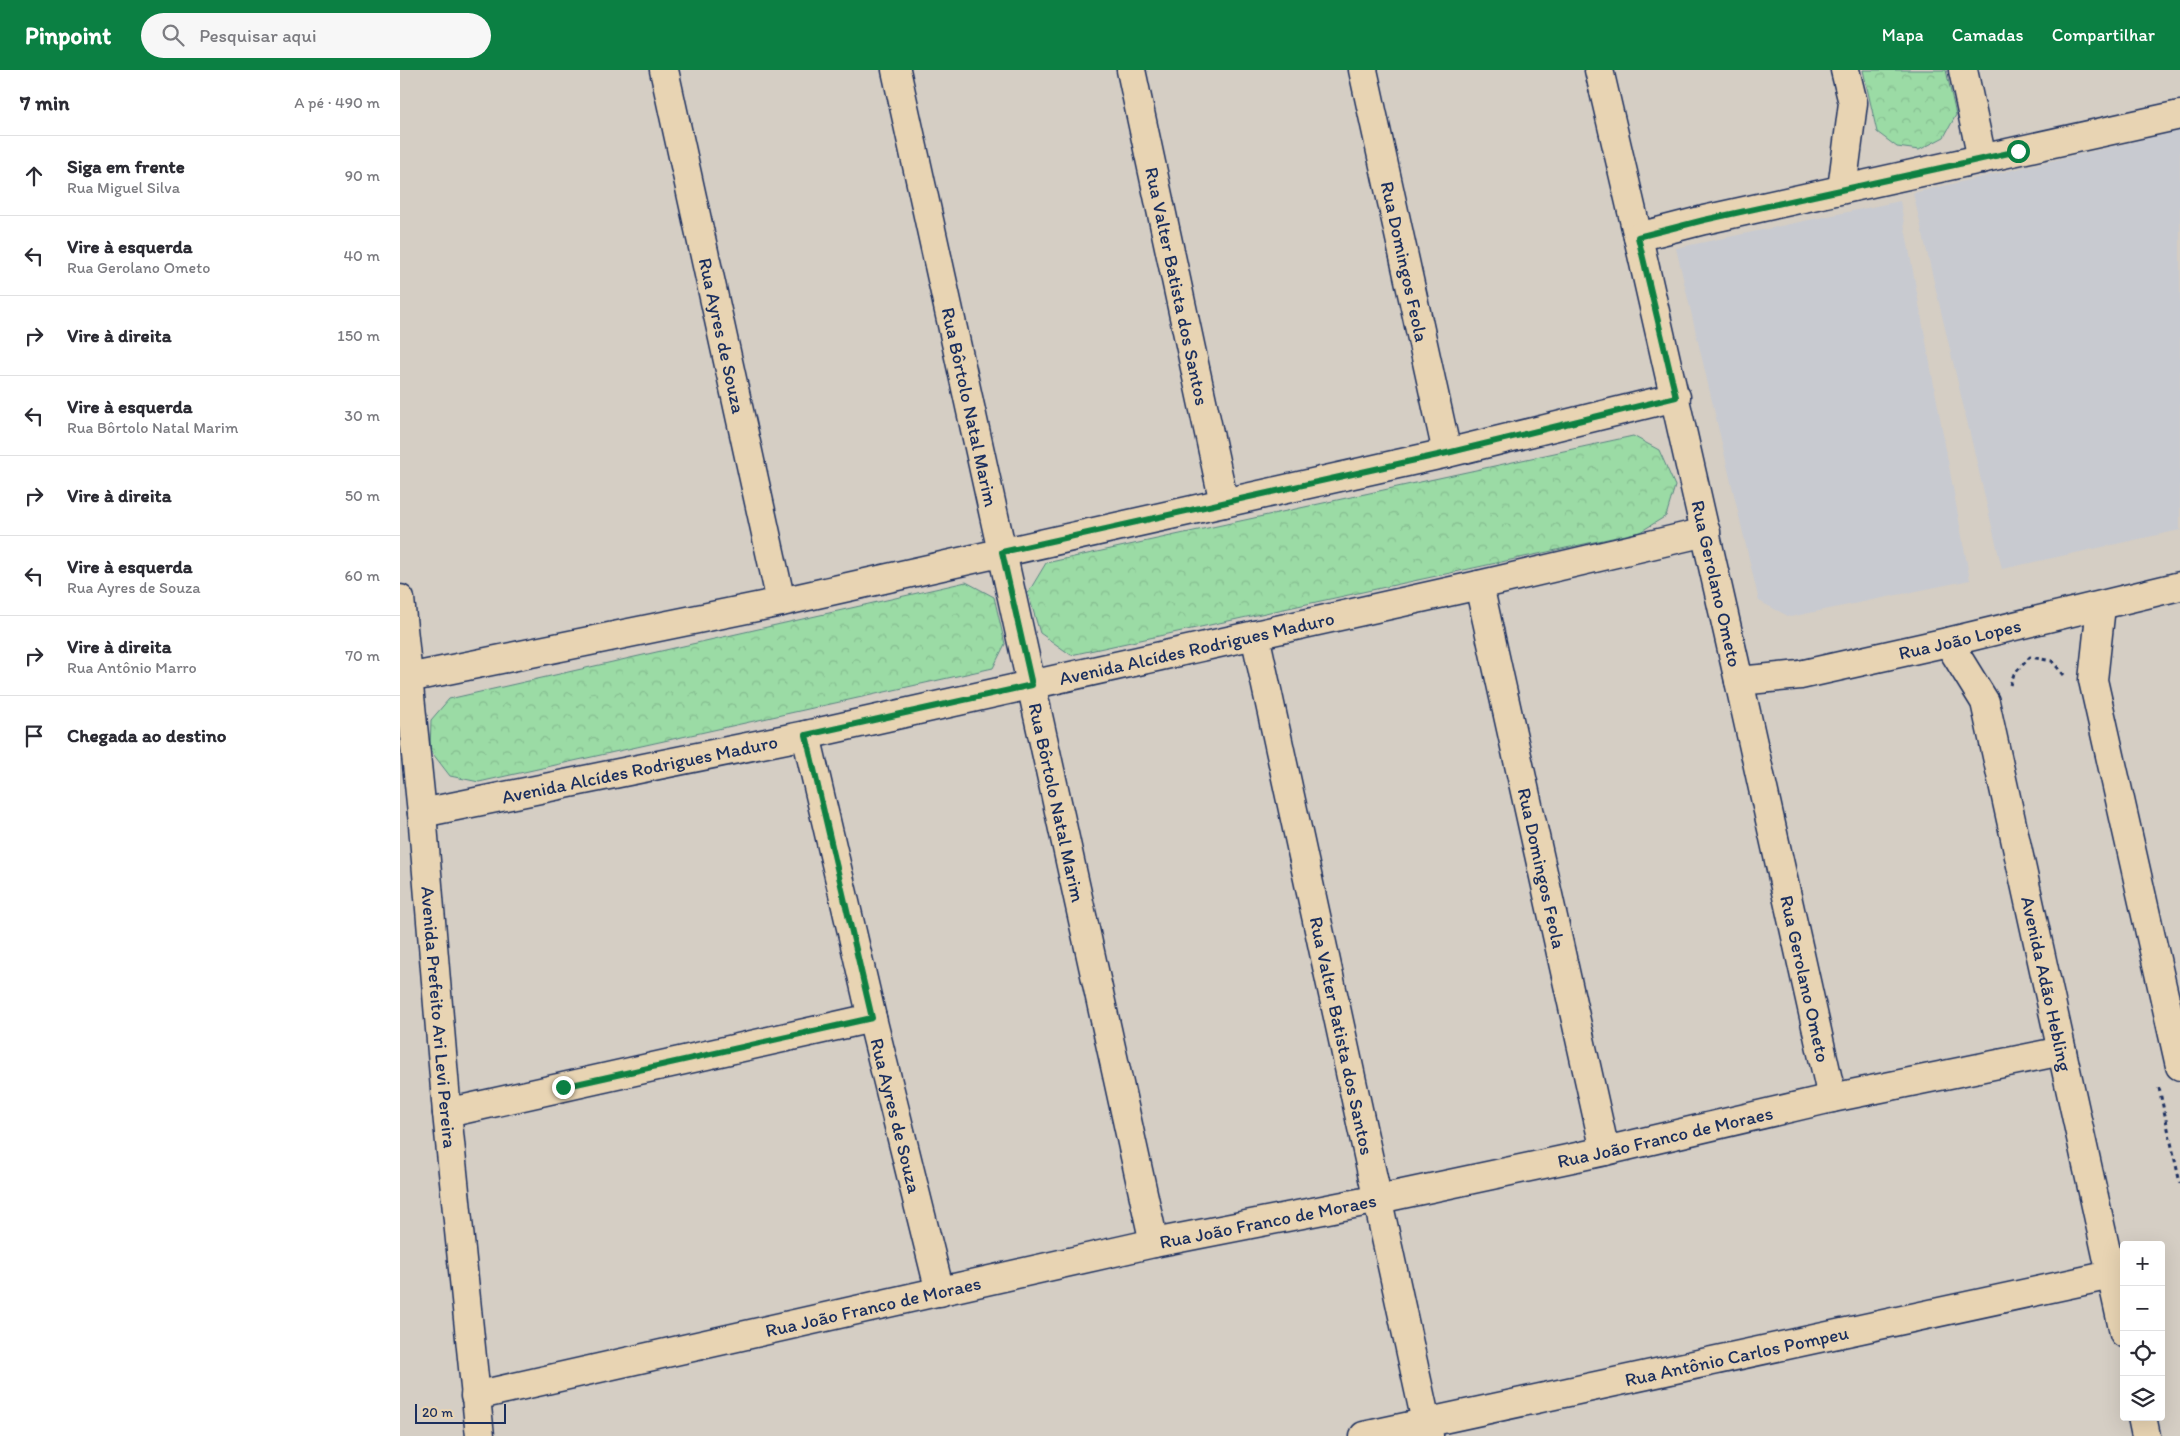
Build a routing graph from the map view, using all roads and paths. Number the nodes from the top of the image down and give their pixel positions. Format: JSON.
{"nodes":[{"id":1,"x":664,"y":70,"type":"edge"},
{"id":2,"x":896,"y":70,"type":"edge"},
{"id":3,"x":1130,"y":70,"type":"edge"},
{"id":4,"x":1363,"y":70,"type":"edge"},
{"id":5,"x":1599,"y":70,"type":"edge"},
{"id":6,"x":1845,"y":70,"type":"edge"},
{"id":7,"x":1963,"y":70,"type":"edge"},
{"id":8,"x":2180,"y":115,"type":"edge"},
{"id":9,"x":1982,"y":159,"type":"junction"},
{"id":10,"x":1842,"y":189,"type":"junction"},
{"id":11,"x":1638,"y":237,"type":"junction"},
{"id":12,"x":1676,"y":397,"type":"junction"},
{"id":13,"x":1447,"y":453,"type":"junction"},
{"id":14,"x":1224,"y":503,"type":"junction"},
{"id":15,"x":1706,"y":532,"type":"junction"},
{"id":16,"x":1002,"y":552,"type":"junction"},
{"id":17,"x":1480,"y":585,"type":"junction"},
{"id":18,"x":2180,"y":586,"type":"edge"},
{"id":19,"x":400,"y":599,"type":"edge"},
{"id":20,"x":781,"y":602,"type":"junction"},
{"id":21,"x":2101,"y":606,"type":"junction"},
{"id":22,"x":1254,"y":635,"type":"junction"},
{"id":23,"x":1948,"y":642,"type":"junction"},
{"id":24,"x":408,"y":678,"type":"junction"},
{"id":25,"x":1739,"y":681,"type":"junction"},
{"id":26,"x":1032,"y":685,"type":"junction"},
{"id":27,"x":806,"y":735,"type":"junction"},
{"id":28,"x":422,"y":813,"type":"junction"},
{"id":29,"x":872,"y":1018,"type":"junction"},
{"id":30,"x":2176,"y":1026,"type":"edge"},
{"id":31,"x":2062,"y":1050,"type":"junction"},
{"id":32,"x":2180,"y":1066,"type":"edge"},
{"id":33,"x":1832,"y":1098,"type":"junction"},
{"id":34,"x":447,"y":1113,"type":"junction"},
{"id":35,"x":1605,"y":1151,"type":"junction"},
{"id":36,"x":1379,"y":1199,"type":"junction"},
{"id":37,"x":1154,"y":1243,"type":"junction"},
{"id":38,"x":2111,"y":1275,"type":"junction"},
{"id":39,"x":940,"y":1292,"type":"junction"},
{"id":40,"x":2124,"y":1331,"type":"edge"},
{"id":41,"x":475,"y":1396,"type":"junction"},
{"id":42,"x":2143,"y":1421,"type":"edge"},
{"id":43,"x":1428,"y":1429,"type":"edge"},
{"id":44,"x":480,"y":1436,"type":"edge"},
{"id":45,"x":1364,"y":1436,"type":"edge"},
{"id":46,"x":2146,"y":1436,"type":"edge"}],
"edges":[{"from":1,"to":20,"type":"street","name":"Rua Ayres de Souza"},
{"from":2,"to":16,"type":"street","name":"Rua Bôrtolo Natal Marim"},
{"from":3,"to":14,"type":"street","name":"Rua Valter Batista dos Santos"},
{"from":4,"to":13,"type":"street","name":"Rua Domingos Feola"},
{"from":5,"to":11,"type":"street","name":"Rua Gerolano Ometo"},
{"from":6,"to":10,"type":"street"},
{"from":7,"to":9,"type":"street"},
{"from":8,"to":9,"type":"street"},
{"from":9,"to":10,"type":"street"},
{"from":10,"to":11,"type":"street"},
{"from":11,"to":12,"type":"street","name":"Rua Gerolano Ometo"},
{"from":12,"to":13,"type":"street"},
{"from":12,"to":15,"type":"street","name":"Rua Gerolano Ometo"},
{"from":13,"to":14,"type":"street"},
{"from":14,"to":16,"type":"street"},
{"from":15,"to":17,"type":"street","name":"Avenida Alcídes Rodrigues Maduro"},
{"from":15,"to":25,"type":"street","name":"Rua Gerolano Ometo"},
{"from":16,"to":20,"type":"street"},
{"from":16,"to":26,"type":"street","name":"Rua Bôrtolo Natal Marim"},
{"from":17,"to":22,"type":"street","name":"Avenida Alcídes Rodrigues Maduro"},
{"from":17,"to":35,"type":"street","name":"Rua Domingos Feola"},
{"from":18,"to":21,"type":"street","name":"Rua João Lopes"},
{"from":19,"to":24,"type":"street","name":"Avenida Prefeito Ari Levi Pereira"},
{"from":20,"to":24,"type":"street"},
{"from":21,"to":23,"type":"street","name":"Rua João Lopes"},
{"from":21,"to":30,"type":"street"},
{"from":22,"to":26,"type":"street","name":"Avenida Alcídes Rodrigues Maduro"},
{"from":22,"to":36,"type":"street","name":"Rua Valter Batista dos Santos"},
{"from":23,"to":25,"type":"street","name":"Rua João Lopes"},
{"from":23,"to":31,"type":"street","name":"Avenida Adão Hebling"},
{"from":24,"to":28,"type":"street","name":"Avenida Prefeito Ari Levi Pereira"},
{"from":25,"to":33,"type":"street","name":"Rua Gerolano Ometo"},
{"from":26,"to":27,"type":"street","name":"Avenida Alcídes Rodrigues Maduro"},
{"from":26,"to":37,"type":"street","name":"Rua Bôrtolo Natal Marim"},
{"from":27,"to":28,"type":"street","name":"Avenida Alcídes Rodrigues Maduro"},
{"from":27,"to":29,"type":"street","name":"Rua Ayres de Souza"},
{"from":28,"to":34,"type":"street","name":"Avenida Prefeito Ari Levi Pereira"},
{"from":29,"to":34,"type":"street"},
{"from":29,"to":39,"type":"street","name":"Rua Ayres de Souza"},
{"from":30,"to":32,"type":"street"},
{"from":31,"to":33,"type":"street","name":"Rua João Franco de Moraes"},
{"from":31,"to":38,"type":"street","name":"Avenida Adão Hebling"},
{"from":33,"to":35,"type":"street","name":"Rua João Franco de Moraes"},
{"from":34,"to":41,"type":"street","name":"Avenida Prefeito Ari Levi Pereira"},
{"from":35,"to":36,"type":"street","name":"Rua João Franco de Moraes"},
{"from":36,"to":37,"type":"street","name":"Rua João Franco de Moraes"},
{"from":36,"to":43,"type":"street","name":"Rua Valter Batista dos Santos"},
{"from":37,"to":39,"type":"street","name":"Rua João Franco de Moraes"},
{"from":38,"to":40,"type":"street","name":"Avenida Adão Hebling"},
{"from":38,"to":43,"type":"street","name":"Rua Antônio Carlos Pompeu"},
{"from":39,"to":41,"type":"street","name":"Rua João Franco de Moraes"},
{"from":41,"to":44,"type":"street","name":"Avenida Prefeito Ari Levi Pereira"},
{"from":42,"to":46,"type":"street"},
{"from":43,"to":45,"type":"street","name":"Rua Antônio Carlos Pompeu"}]}
